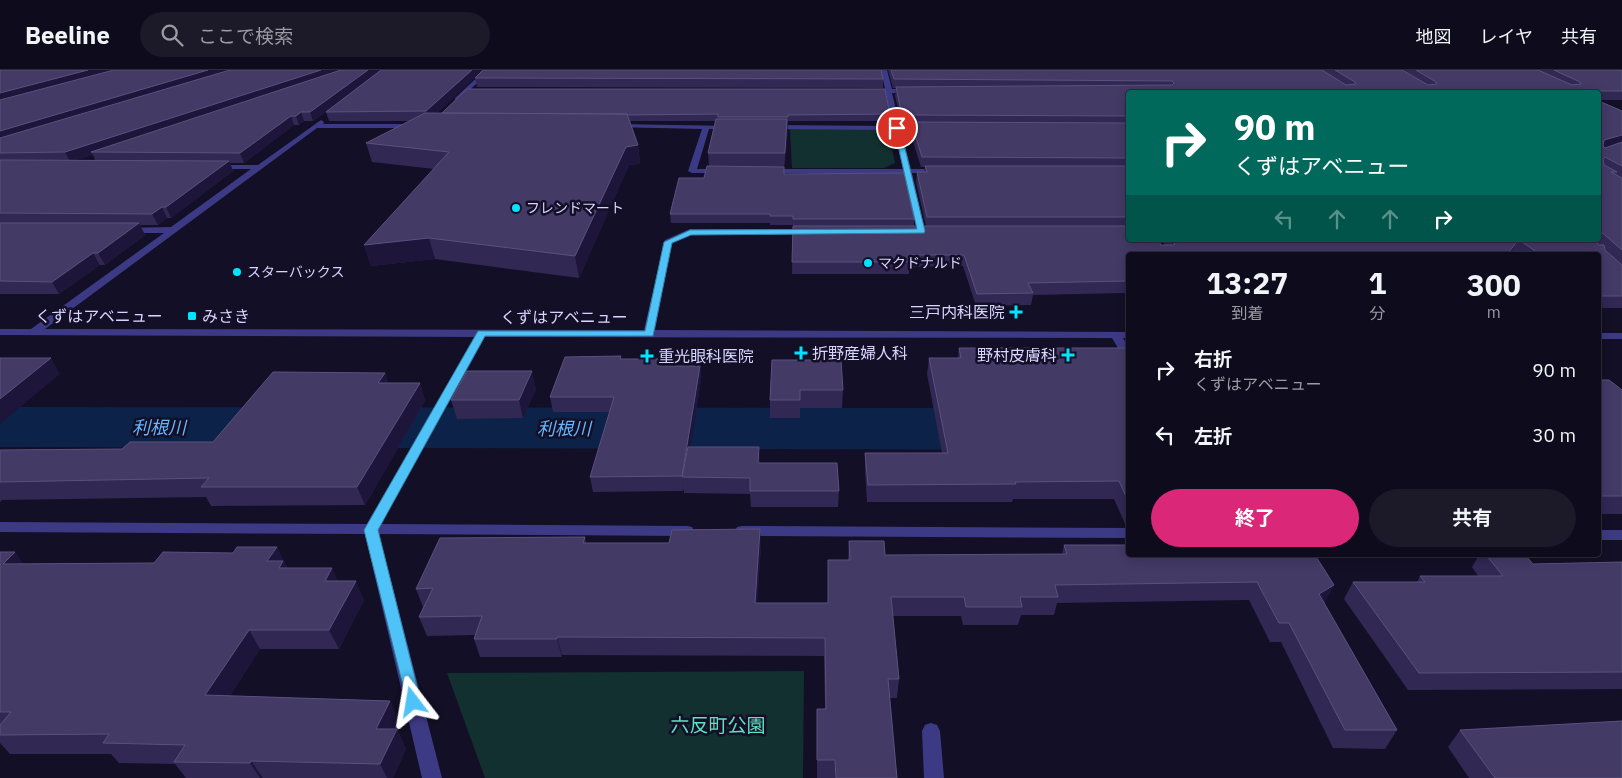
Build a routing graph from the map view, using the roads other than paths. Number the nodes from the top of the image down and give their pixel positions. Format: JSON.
{"nodes":[{"id":1,"x":488,"y":70,"type":"edge"},
{"id":2,"x":884,"y":70,"type":"edge"},
{"id":3,"x":466,"y":91,"type":"junction"},
{"id":4,"x":476,"y":91,"type":"edge"},
{"id":5,"x":859,"y":91,"type":"edge"},
{"id":6,"x":889,"y":91,"type":"junction"},
{"id":7,"x":918,"y":91,"type":"edge"},
{"id":8,"x":454,"y":102,"type":"edge"},
{"id":9,"x":330,"y":115,"type":"edge"},
{"id":10,"x":315,"y":126,"type":"junction"},
{"id":11,"x":421,"y":126,"type":"edge"},
{"id":12,"x":607,"y":126,"type":"edge"},
{"id":13,"x":706,"y":126,"type":"junction"},
{"id":14,"x":734,"y":127,"type":"edge"},
{"id":15,"x":763,"y":127,"type":"edge"},
{"id":16,"x":897,"y":128,"type":"junction"},
{"id":17,"x":936,"y":128,"type":"edge"},
{"id":18,"x":208,"y":167,"type":"edge"},
{"id":19,"x":257,"y":167,"type":"junction"},
{"id":20,"x":731,"y":171,"type":"edge"},
{"id":21,"x":760,"y":171,"type":"edge"},
{"id":22,"x":906,"y":171,"type":"junction"},
{"id":23,"x":954,"y":171,"type":"edge"},
{"id":24,"x":114,"y":230,"type":"edge"},
{"id":25,"x":171,"y":230,"type":"junction"},
{"id":26,"x":921,"y":231,"type":"edge"},
{"id":27,"x":815,"y":232,"type":"edge"},
{"id":28,"x":0,"y":332,"type":"edge"},
{"id":29,"x":34,"y":332,"type":"junction"},
{"id":30,"x":482,"y":333,"type":"junction"},
{"id":31,"x":650,"y":334,"type":"junction"},
{"id":32,"x":1116,"y":335,"type":"junction"},
{"id":33,"x":1126,"y":335,"type":"edge"},
{"id":34,"x":1601,"y":336,"type":"edge"},
{"id":35,"x":1622,"y":336,"type":"edge"},
{"id":36,"x":1126,"y":353,"type":"edge"},
{"id":37,"x":0,"y":528,"type":"edge"},
{"id":38,"x":371,"y":530,"type":"junction"},
{"id":39,"x":700,"y":531,"type":"edge"},
{"id":40,"x":730,"y":531,"type":"edge"},
{"id":41,"x":1126,"y":533,"type":"edge"},
{"id":42,"x":1601,"y":535,"type":"edge"},
{"id":43,"x":1622,"y":535,"type":"edge"},
{"id":44,"x":931,"y":731,"type":"dead end"},
{"id":45,"x":432,"y":778,"type":"edge"},
{"id":46,"x":934,"y":778,"type":"edge"}],
"edges":[{"from":1,"to":3,"type":"street"},
{"from":2,"to":6,"type":"street"},
{"from":3,"to":4,"type":"street"},
{"from":3,"to":8,"type":"street"},
{"from":5,"to":6,"type":"street"},
{"from":6,"to":7,"type":"street"},
{"from":6,"to":16,"type":"street"},
{"from":9,"to":10,"type":"street"},
{"from":10,"to":11,"type":"street"},
{"from":10,"to":19,"type":"street"},
{"from":12,"to":13,"type":"street"},
{"from":13,"to":14,"type":"street"},
{"from":13,"to":20,"type":"street"},
{"from":15,"to":16,"type":"street"},
{"from":16,"to":17,"type":"street"},
{"from":16,"to":22,"type":"street"},
{"from":18,"to":19,"type":"street"},
{"from":19,"to":25,"type":"street"},
{"from":21,"to":22,"type":"street"},
{"from":22,"to":23,"type":"street"},
{"from":22,"to":26,"type":"street"},
{"from":24,"to":25,"type":"street"},
{"from":25,"to":29,"type":"street"},
{"from":27,"to":31,"type":"street"},
{"from":28,"to":29,"type":"street","name":"くずはアベニュー"},
{"from":29,"to":30,"type":"street","name":"くずはアベニュー"},
{"from":30,"to":31,"type":"street","name":"くずはアベニュー"},
{"from":30,"to":38,"type":"street"},
{"from":31,"to":32,"type":"street","name":"くずはアベニュー"},
{"from":32,"to":33,"type":"street","name":"くずはアベニュー"},
{"from":32,"to":36,"type":"street"},
{"from":34,"to":35,"type":"street"},
{"from":37,"to":38,"type":"street"},
{"from":38,"to":39,"type":"street"},
{"from":38,"to":45,"type":"street"},
{"from":40,"to":41,"type":"street"},
{"from":42,"to":43,"type":"street"},
{"from":44,"to":46,"type":"street"}]}
